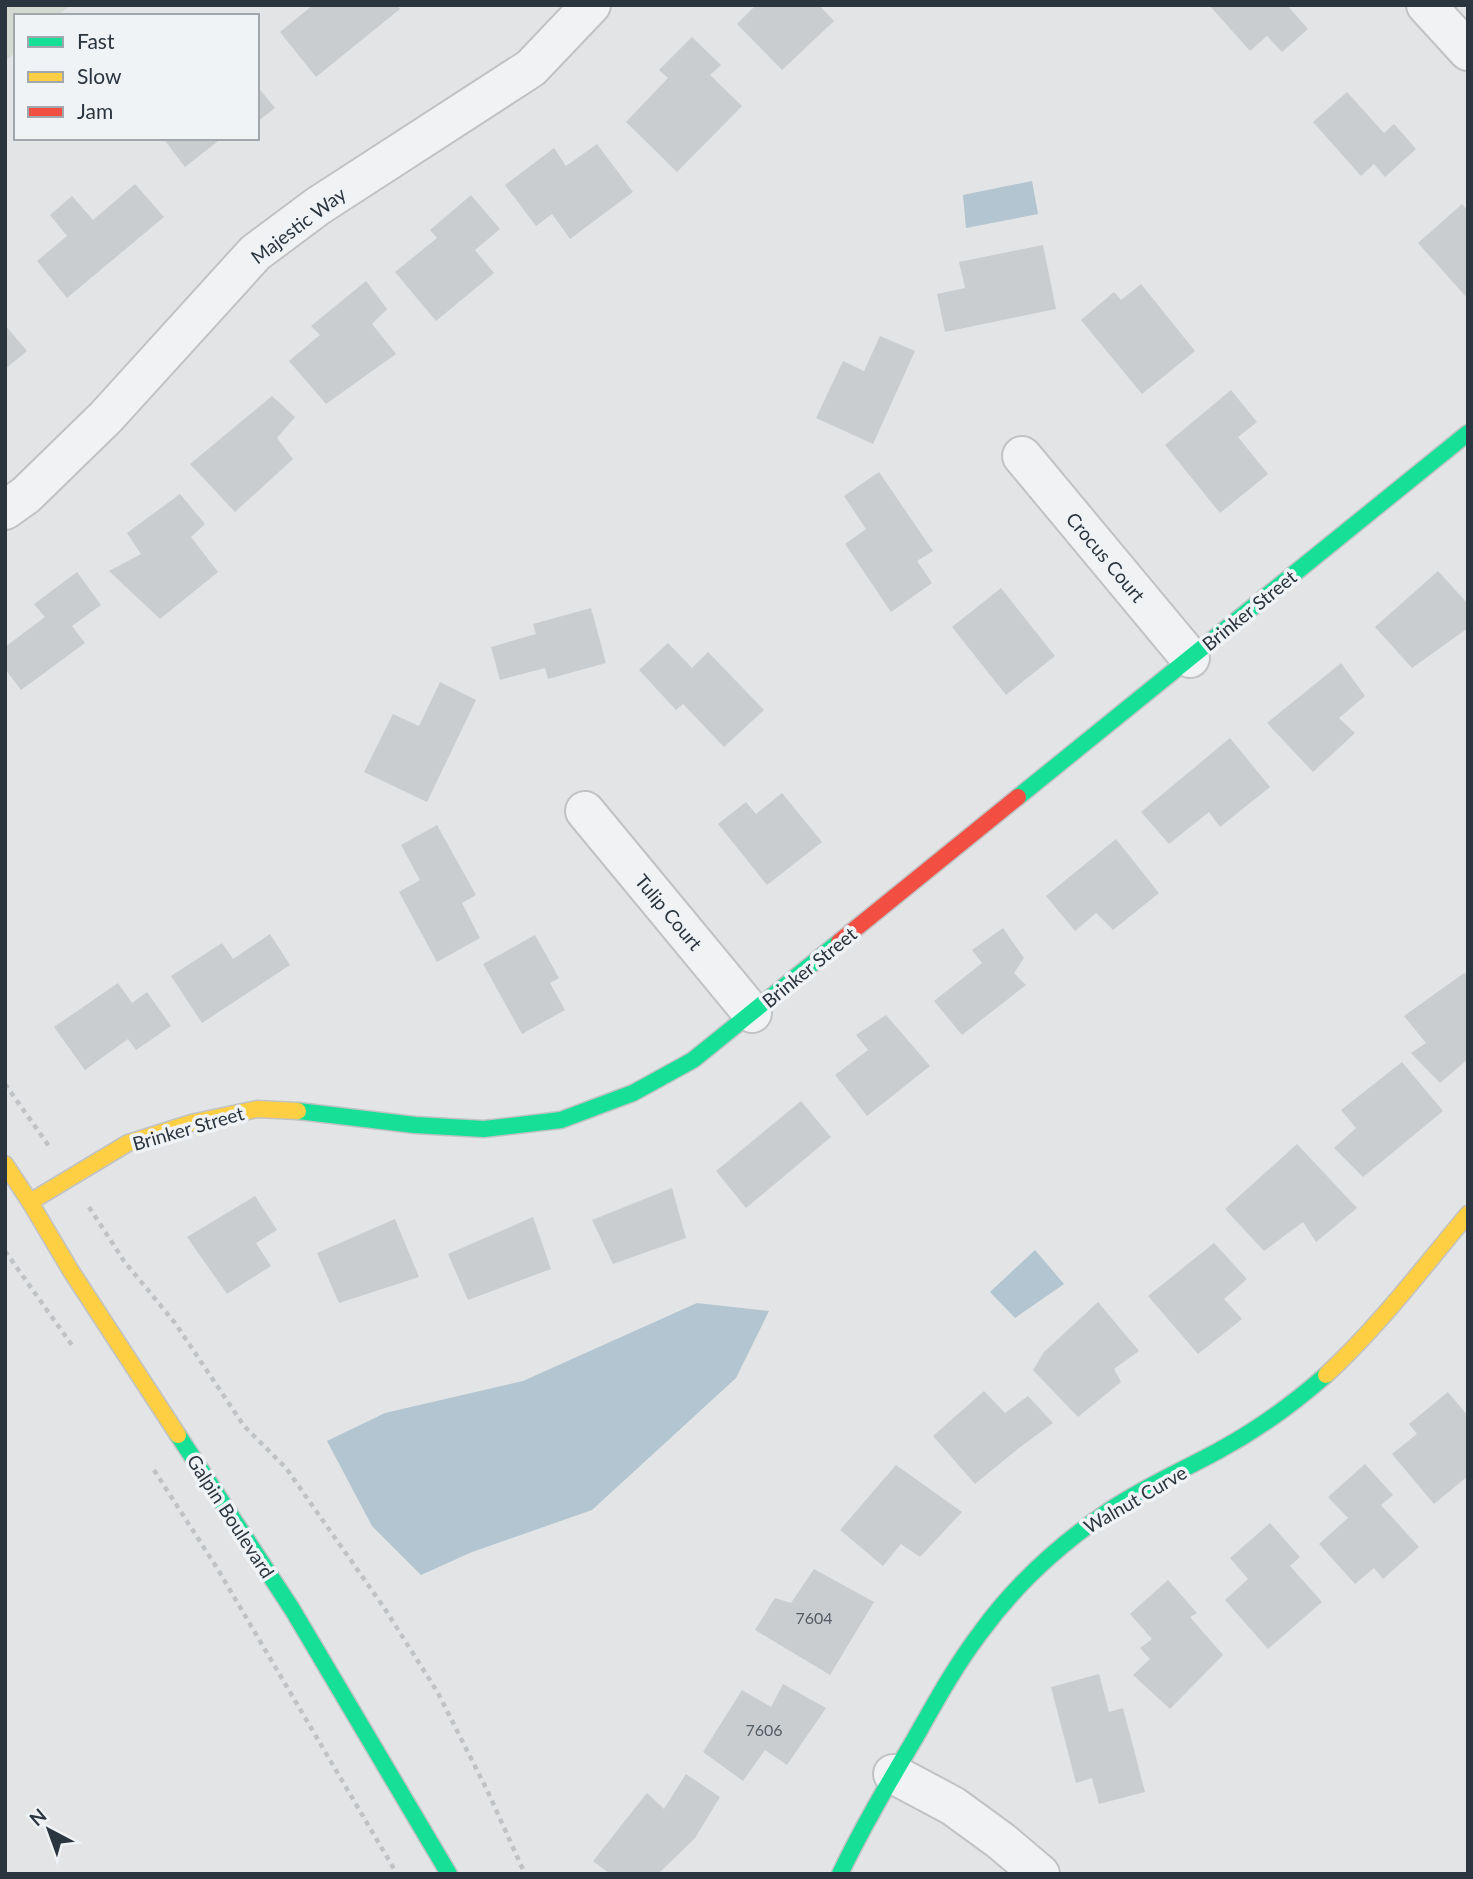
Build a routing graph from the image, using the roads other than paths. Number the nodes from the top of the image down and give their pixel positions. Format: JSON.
{"nodes":[{"id":1,"x":591,"y":5,"type":"edge"},
{"id":2,"x":1426,"y":5,"type":"edge"},
{"id":3,"x":1468,"y":51,"type":"edge"},
{"id":4,"x":1468,"y":433,"type":"edge"},
{"id":5,"x":1022,"y":456,"type":"dead end"},
{"id":6,"x":5,"y":510,"type":"edge"},
{"id":7,"x":1189,"y":658,"type":"junction"},
{"id":8,"x":585,"y":811,"type":"dead end"},
{"id":9,"x":752,"y":1013,"type":"junction"},
{"id":10,"x":5,"y":1164,"type":"edge"},
{"id":11,"x":30,"y":1202,"type":"junction"},
{"id":12,"x":1468,"y":1214,"type":"edge"},
{"id":13,"x":893,"y":1774,"type":"junction"},
{"id":14,"x":449,"y":1874,"type":"edge"},
{"id":15,"x":840,"y":1874,"type":"edge"},
{"id":16,"x":1040,"y":1874,"type":"edge"}],
"edges":[{"from":1,"to":6,"type":"street","name":"Majestic Way"},
{"from":2,"to":3,"type":"street"},
{"from":4,"to":7,"type":"street","name":"Brinker Street"},
{"from":5,"to":7,"type":"street","name":"Crocus Court"},
{"from":7,"to":9,"type":"street","name":"Brinker Street"},
{"from":8,"to":9,"type":"street","name":"Tulip Court"},
{"from":9,"to":11,"type":"street","name":"Brinker Street"},
{"from":10,"to":11,"type":"street","name":"Galpin Boulevard"},
{"from":11,"to":14,"type":"street","name":"Galpin Boulevard"},
{"from":12,"to":13,"type":"street","name":"Walnut Curve"},
{"from":13,"to":15,"type":"street","name":"Walnut Curve"},
{"from":13,"to":16,"type":"street"}]}
